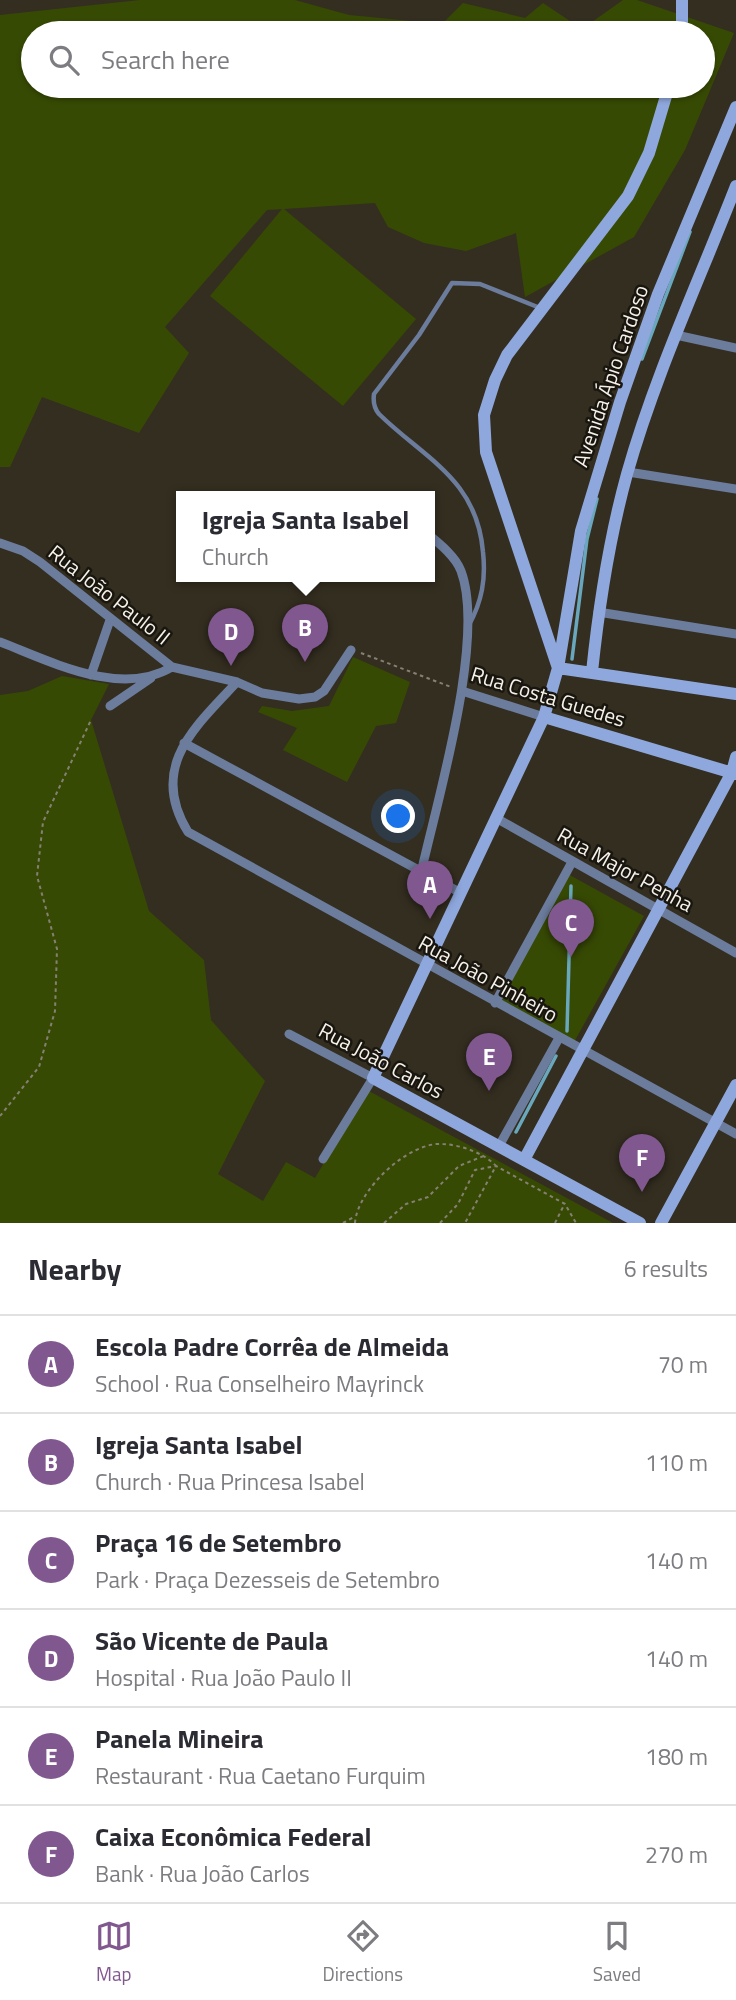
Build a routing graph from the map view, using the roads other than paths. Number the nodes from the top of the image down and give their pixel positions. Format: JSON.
{"nodes":[{"id":1,"x":682,"y":0,"type":"edge"},
{"id":2,"x":682,"y":21,"type":"edge"},
{"id":3,"x":665,"y":98,"type":"edge"},
{"id":4,"x":736,"y":107,"type":"edge"},
{"id":5,"x":736,"y":186,"type":"edge"},
{"id":6,"x":541,"y":309,"type":"junction"},
{"id":7,"x":676,"y":335,"type":"junction"},
{"id":8,"x":736,"y":348,"type":"edge"},
{"id":9,"x":628,"y":472,"type":"junction"},
{"id":10,"x":736,"y":489,"type":"edge"},
{"id":11,"x":435,"y":540,"type":"edge"},
{"id":12,"x":0,"y":543,"type":"edge"},
{"id":13,"x":598,"y":612,"type":"junction"},
{"id":14,"x":110,"y":620,"type":"junction"},
{"id":15,"x":467,"y":629,"type":"junction"},
{"id":16,"x":736,"y":634,"type":"edge"},
{"id":17,"x":0,"y":642,"type":"edge"},
{"id":18,"x":351,"y":650,"type":"road end"},
{"id":19,"x":172,"y":667,"type":"junction"},
{"id":20,"x":558,"y":668,"type":"junction"},
{"id":21,"x":592,"y":672,"type":"junction"},
{"id":22,"x":91,"y":675,"type":"junction"},
{"id":23,"x":155,"y":675,"type":"junction"},
{"id":24,"x":237,"y":682,"type":"junction"},
{"id":25,"x":462,"y":691,"type":"junction"},
{"id":26,"x":736,"y":694,"type":"edge"},
{"id":27,"x":110,"y":706,"type":"dead end"},
{"id":28,"x":544,"y":717,"type":"junction"},
{"id":29,"x":184,"y":743,"type":"junction"},
{"id":30,"x":736,"y":757,"type":"edge"},
{"id":31,"x":734,"y":773,"type":"edge"},
{"id":32,"x":496,"y":818,"type":"junction"},
{"id":33,"x":572,"y":862,"type":"junction"},
{"id":34,"x":421,"y":873,"type":"junction"},
{"id":35,"x":461,"y":893,"type":"junction"},
{"id":36,"x":660,"y":909,"type":"junction"},
{"id":37,"x":736,"y":953,"type":"edge"},
{"id":38,"x":428,"y":966,"type":"junction"},
{"id":39,"x":495,"y":1003,"type":"junction"},
{"id":40,"x":289,"y":1034,"type":"dead end"},
{"id":41,"x":559,"y":1038,"type":"junction"},
{"id":42,"x":583,"y":1051,"type":"junction"},
{"id":43,"x":373,"y":1078,"type":"junction"},
{"id":44,"x":736,"y":1085,"type":"edge"},
{"id":45,"x":717,"y":1123,"type":"junction"},
{"id":46,"x":736,"y":1134,"type":"edge"},
{"id":47,"x":499,"y":1146,"type":"junction"},
{"id":48,"x":323,"y":1159,"type":"dead end"},
{"id":49,"x":524,"y":1160,"type":"junction"},
{"id":50,"x":640,"y":1223,"type":"edge"},
{"id":51,"x":661,"y":1223,"type":"edge"}],
"edges":[{"from":1,"to":2,"type":"street"},
{"from":3,"to":6,"type":"street"},
{"from":4,"to":20,"type":"street","name":"Avenida Ápio Cardoso"},
{"from":5,"to":7,"type":"street"},
{"from":6,"to":15,"type":"lane"},
{"from":6,"to":20,"type":"street"},
{"from":7,"to":8,"type":"street"},
{"from":7,"to":9,"type":"street"},
{"from":9,"to":10,"type":"street"},
{"from":9,"to":13,"type":"street"},
{"from":11,"to":15,"type":"street"},
{"from":12,"to":14,"type":"street","name":"Rua João Paulo II"},
{"from":13,"to":16,"type":"street"},
{"from":13,"to":21,"type":"street"},
{"from":14,"to":19,"type":"street","name":"Rua João Paulo II"},
{"from":14,"to":22,"type":"street"},
{"from":15,"to":25,"type":"street"},
{"from":17,"to":22,"type":"street"},
{"from":18,"to":24,"type":"street","name":"Rua João Paulo II"},
{"from":19,"to":23,"type":"street"},
{"from":19,"to":24,"type":"street","name":"Rua João Paulo II"},
{"from":20,"to":21,"type":"street"},
{"from":20,"to":28,"type":"street","name":"Avenida Ápio Cardoso"},
{"from":21,"to":26,"type":"street"},
{"from":22,"to":23,"type":"street"},
{"from":23,"to":27,"type":"street"},
{"from":24,"to":29,"type":"street"},
{"from":25,"to":28,"type":"street","name":"Rua Costa Guedes"},
{"from":25,"to":34,"type":"street"},
{"from":28,"to":31,"type":"street","name":"Rua Costa Guedes"},
{"from":28,"to":32,"type":"street","name":"Avenida Ápio Cardoso"},
{"from":29,"to":34,"type":"street"},
{"from":29,"to":38,"type":"street","name":"Rua João Pinheiro"},
{"from":30,"to":31,"type":"street"},
{"from":31,"to":36,"type":"street"},
{"from":32,"to":33,"type":"street","name":"Rua Major Penha"},
{"from":32,"to":35,"type":"street","name":"Avenida Ápio Cardoso"},
{"from":33,"to":36,"type":"street","name":"Rua Major Penha"},
{"from":33,"to":39,"type":"street"},
{"from":34,"to":35,"type":"street"},
{"from":35,"to":38,"type":"street","name":"Avenida Ápio Cardoso"},
{"from":36,"to":37,"type":"street","name":"Rua Major Penha"},
{"from":36,"to":42,"type":"street"},
{"from":38,"to":39,"type":"street","name":"Rua João Pinheiro"},
{"from":38,"to":43,"type":"street","name":"Avenida Ápio Cardoso"},
{"from":39,"to":41,"type":"street","name":"Rua João Pinheiro"},
{"from":40,"to":43,"type":"street","name":"Rua João Carlos"},
{"from":41,"to":42,"type":"street","name":"Rua João Pinheiro"},
{"from":41,"to":47,"type":"street"},
{"from":42,"to":45,"type":"street","name":"Rua João Pinheiro"},
{"from":42,"to":49,"type":"street"},
{"from":43,"to":47,"type":"street","name":"Rua João Carlos"},
{"from":43,"to":48,"type":"street"},
{"from":44,"to":45,"type":"street"},
{"from":45,"to":46,"type":"street","name":"Rua João Pinheiro"},
{"from":45,"to":51,"type":"street"},
{"from":47,"to":49,"type":"street","name":"Rua João Carlos"},
{"from":49,"to":50,"type":"street","name":"Rua João Carlos"}]}
